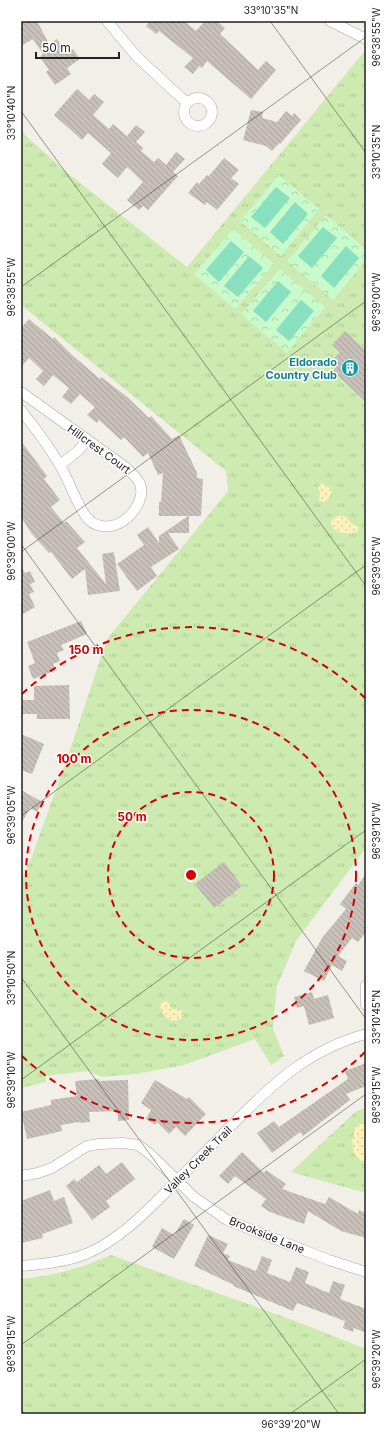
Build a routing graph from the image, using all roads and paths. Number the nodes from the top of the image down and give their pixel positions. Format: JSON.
{"nodes":[{"id":1,"x":107,"y":21,"type":"edge"},
{"id":2,"x":330,"y":21,"type":"edge"},
{"id":3,"x":366,"y":39,"type":"edge"},
{"id":4,"x":188,"y":103,"type":"dead end"},
{"id":5,"x":21,"y":392,"type":"edge"},
{"id":6,"x":21,"y":410,"type":"edge"},
{"id":7,"x":87,"y":440,"type":"junction"},
{"id":8,"x":60,"y":465,"type":"junction"},
{"id":9,"x":366,"y":985,"type":"edge"},
{"id":10,"x":366,"y":1005,"type":"edge"},
{"id":11,"x":366,"y":1034,"type":"edge"},
{"id":12,"x":21,"y":1176,"type":"edge"},
{"id":13,"x":177,"y":1181,"type":"junction"},
{"id":14,"x":21,"y":1266,"type":"edge"},
{"id":15,"x":366,"y":1272,"type":"edge"}],
"edges":[{"from":1,"to":4,"type":"street"},
{"from":2,"to":3,"type":"street"},
{"from":5,"to":7,"type":"street","name":"Hillcrest Court"},
{"from":6,"to":8,"type":"street","name":"Hillcrest Court"},
{"from":7,"to":8,"type":"street"},
{"from":7,"to":8,"type":"street","name":"Hillcrest Court"},
{"from":9,"to":10,"type":"street"},
{"from":11,"to":13,"type":"street","name":"Valley Creek Trail"},
{"from":12,"to":13,"type":"street","name":"Brookside Lane"},
{"from":13,"to":14,"type":"street","name":"Valley Creek Trail"},
{"from":13,"to":15,"type":"street","name":"Brookside Lane"}]}
